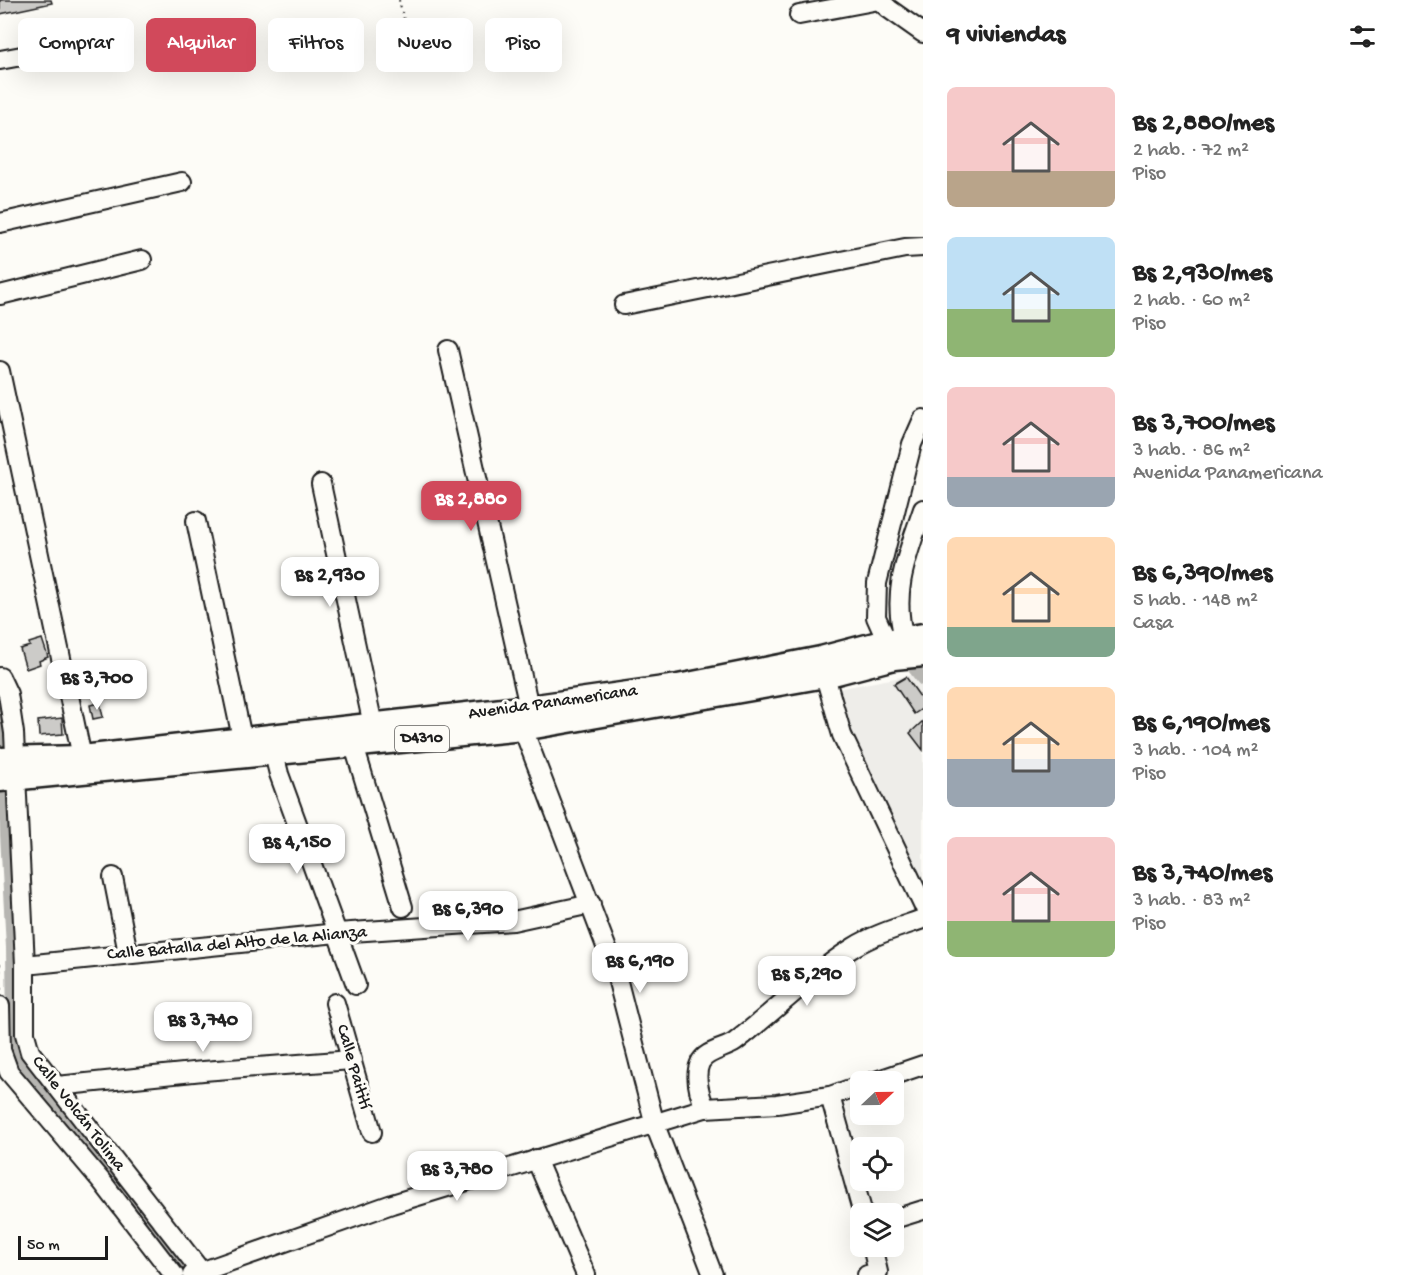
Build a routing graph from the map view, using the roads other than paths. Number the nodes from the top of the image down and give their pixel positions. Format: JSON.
{"nodes":[{"id":1,"x":879,"y":0,"type":"edge"},
{"id":2,"x":799,"y":15,"type":"dead end"},
{"id":3,"x":923,"y":33,"type":"edge"},
{"id":4,"x":18,"y":57,"type":"edge"},
{"id":5,"x":0,"y":60,"type":"edge"},
{"id":6,"x":182,"y":182,"type":"dead end"},
{"id":7,"x":0,"y":223,"type":"edge"},
{"id":8,"x":923,"y":247,"type":"edge"},
{"id":9,"x":142,"y":260,"type":"dead end"},
{"id":10,"x":0,"y":296,"type":"edge"},
{"id":11,"x":624,"y":305,"type":"dead end"},
{"id":12,"x":448,"y":350,"type":"dead end"},
{"id":13,"x":0,"y":371,"type":"edge"},
{"id":14,"x":923,"y":418,"type":"edge"},
{"id":15,"x":321,"y":484,"type":"dead end"},
{"id":16,"x":923,"y":509,"type":"edge"},
{"id":17,"x":196,"y":521,"type":"dead end"},
{"id":18,"x":911,"y":647,"type":"edge"},
{"id":19,"x":825,"y":676,"type":"junction"},
{"id":20,"x":0,"y":677,"type":"edge"},
{"id":21,"x":529,"y":707,"type":"junction"},
{"id":22,"x":373,"y":725,"type":"junction"},
{"id":23,"x":523,"y":729,"type":"junction"},
{"id":24,"x":242,"y":738,"type":"junction"},
{"id":25,"x":354,"y":746,"type":"junction"},
{"id":26,"x":274,"y":754,"type":"junction"},
{"id":27,"x":82,"y":757,"type":"junction"},
{"id":28,"x":7,"y":769,"type":"edge"},
{"id":29,"x":114,"y":877,"type":"dead end"},
{"id":30,"x":591,"y":904,"type":"junction"},
{"id":31,"x":923,"y":904,"type":"edge"},
{"id":32,"x":403,"y":907,"type":"dead end"},
{"id":33,"x":923,"y":919,"type":"edge"},
{"id":34,"x":337,"y":933,"type":"junction"},
{"id":35,"x":128,"y":953,"type":"junction"},
{"id":36,"x":25,"y":965,"type":"junction"},
{"id":37,"x":356,"y":986,"type":"dead end"},
{"id":38,"x":334,"y":1003,"type":"dead end"},
{"id":39,"x":1,"y":1006,"type":"edge"},
{"id":40,"x":352,"y":1060,"type":"junction"},
{"id":41,"x":923,"y":1065,"type":"edge"},
{"id":42,"x":904,"y":1071,"type":"edge"},
{"id":43,"x":57,"y":1086,"type":"junction"},
{"id":44,"x":850,"y":1089,"type":"edge"},
{"id":45,"x":830,"y":1096,"type":"junction"},
{"id":46,"x":705,"y":1108,"type":"junction"},
{"id":47,"x":655,"y":1125,"type":"junction"},
{"id":48,"x":372,"y":1132,"type":"dead end"},
{"id":49,"x":536,"y":1159,"type":"junction"},
{"id":50,"x":861,"y":1203,"type":"edge"},
{"id":51,"x":923,"y":1210,"type":"edge"},
{"id":52,"x":904,"y":1216,"type":"edge"},
{"id":53,"x":875,"y":1257,"type":"edge"},
{"id":54,"x":198,"y":1274,"type":"edge"},
{"id":55,"x":174,"y":1275,"type":"edge"},
{"id":56,"x":586,"y":1275,"type":"edge"},
{"id":57,"x":713,"y":1275,"type":"edge"},
{"id":58,"x":867,"y":1275,"type":"edge"}],
"edges":[{"from":1,"to":2,"type":"street"},
{"from":1,"to":3,"type":"street"},
{"from":4,"to":5,"type":"street"},
{"from":6,"to":7,"type":"street"},
{"from":8,"to":11,"type":"street"},
{"from":9,"to":10,"type":"street"},
{"from":12,"to":21,"type":"street"},
{"from":13,"to":27,"type":"street"},
{"from":14,"to":18,"type":"street"},
{"from":15,"to":22,"type":"street"},
{"from":16,"to":18,"type":"street"},
{"from":17,"to":24,"type":"street"},
{"from":18,"to":19,"type":"main road","name":"Avenida Panamericana","number":"D4310"},
{"from":18,"to":21,"type":"main road","name":"Avenida Panamericana","number":"D4310"},
{"from":19,"to":23,"type":"main road","name":"Avenida Panamericana","number":"D4310"},
{"from":19,"to":31,"type":"street"},
{"from":20,"to":28,"type":"street","name":"Calle Volcán Tolima"},
{"from":21,"to":22,"type":"main road","name":"Avenida Panamericana","number":"D4310"},
{"from":22,"to":24,"type":"main road","name":"Avenida Panamericana","number":"D4310"},
{"from":23,"to":25,"type":"main road","name":"Avenida Panamericana","number":"D4310"},
{"from":23,"to":30,"type":"street"},
{"from":24,"to":27,"type":"main road","name":"Avenida Panamericana","number":"D4310"},
{"from":25,"to":26,"type":"main road","name":"Avenida Panamericana","number":"D4310"},
{"from":25,"to":32,"type":"street"},
{"from":26,"to":28,"type":"main road","name":"Avenida Panamericana","number":"D4310"},
{"from":26,"to":34,"type":"street"},
{"from":27,"to":28,"type":"main road","name":"Avenida Panamericana","number":"D4310"},
{"from":28,"to":36,"type":"street","name":"Calle Volcán Tolima"},
{"from":29,"to":35,"type":"street"},
{"from":30,"to":34,"type":"street","name":"Calle Batalla del Alto de la Alianza"},
{"from":30,"to":47,"type":"street"},
{"from":33,"to":46,"type":"street"},
{"from":34,"to":35,"type":"street","name":"Calle Batalla del Alto de la Alianza"},
{"from":34,"to":37,"type":"street"},
{"from":35,"to":36,"type":"street","name":"Calle Batalla del Alto de la Alianza"},
{"from":36,"to":43,"type":"street","name":"Calle Volcán Tolima"},
{"from":38,"to":40,"type":"street","name":"Calle Paitití"},
{"from":39,"to":55,"type":"street","name":"Calle Volcán Tolima"},
{"from":40,"to":43,"type":"street"},
{"from":40,"to":48,"type":"street","name":"Calle Paitití"},
{"from":41,"to":42,"type":"street"},
{"from":43,"to":54,"type":"street","name":"Calle Volcán Tolima"},
{"from":44,"to":45,"type":"street"},
{"from":45,"to":46,"type":"street"},
{"from":45,"to":50,"type":"street"},
{"from":46,"to":47,"type":"street"},
{"from":47,"to":49,"type":"street"},
{"from":47,"to":57,"type":"street"},
{"from":49,"to":54,"type":"street"},
{"from":49,"to":56,"type":"street"},
{"from":51,"to":52,"type":"street"},
{"from":53,"to":58,"type":"street"}]}
